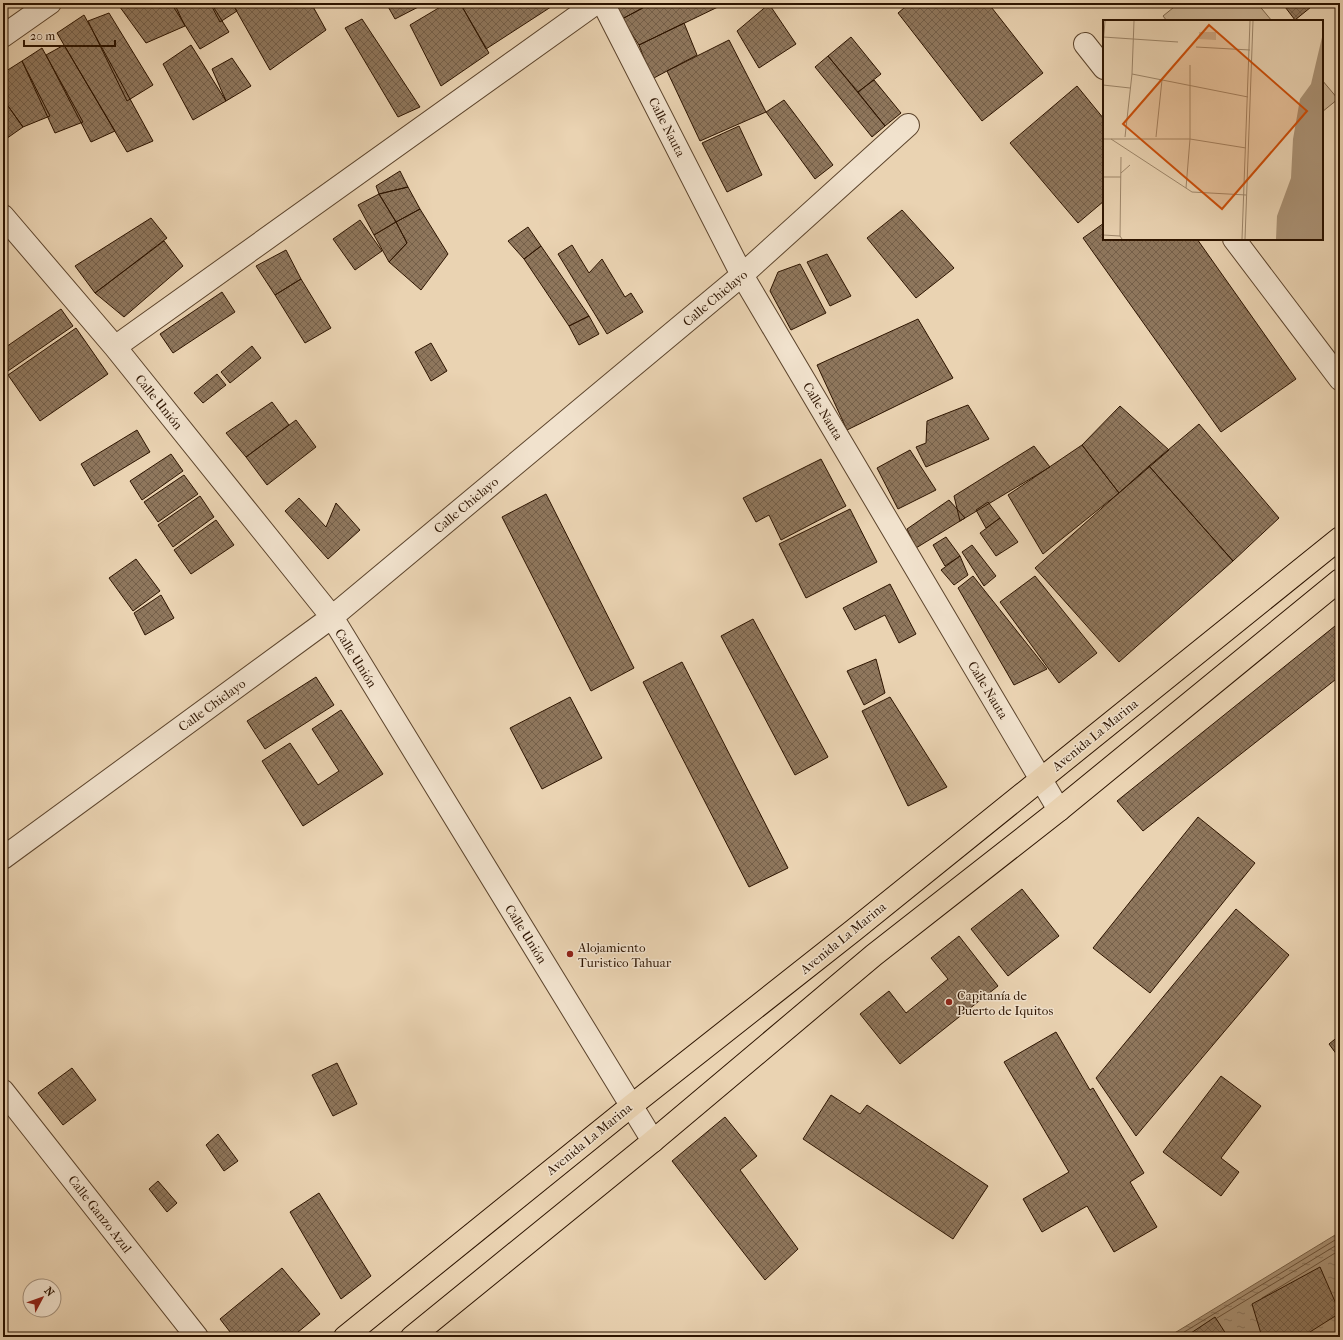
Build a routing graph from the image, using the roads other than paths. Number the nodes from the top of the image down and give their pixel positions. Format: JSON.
{"nodes":[{"id":1,"x":50,"y":3,"type":"edge"},
{"id":2,"x":596,"y":3,"type":"edge"},
{"id":3,"x":603,"y":3,"type":"edge"},
{"id":4,"x":3,"y":36,"type":"edge"},
{"id":5,"x":1085,"y":44,"type":"dead end"},
{"id":6,"x":1103,"y":67,"type":"edge"},
{"id":7,"x":908,"y":125,"type":"dead end"},
{"id":8,"x":3,"y":216,"type":"edge"},
{"id":9,"x":1235,"y":240,"type":"edge"},
{"id":10,"x":742,"y":275,"type":"junction"},
{"id":11,"x":115,"y":347,"type":"junction"},
{"id":12,"x":1340,"y":379,"type":"edge"},
{"id":13,"x":1340,"y":538,"type":"edge"},
{"id":14,"x":1340,"y":580,"type":"edge"},
{"id":15,"x":332,"y":617,"type":"junction"},
{"id":16,"x":1041,"y":779,"type":"junction"},
{"id":17,"x":1059,"y":810,"type":"junction"},
{"id":18,"x":3,"y":858,"type":"edge"},
{"id":19,"x":854,"y":930,"type":"junction"},
{"id":20,"x":874,"y":955,"type":"junction"},
{"id":21,"x":3,"y":1091,"type":"edge"},
{"id":22,"x":631,"y":1106,"type":"junction"},
{"id":23,"x":653,"y":1140,"type":"junction"},
{"id":24,"x":197,"y":1337,"type":"edge"},
{"id":25,"x":345,"y":1337,"type":"edge"},
{"id":26,"x":412,"y":1337,"type":"edge"}],
"edges":[{"from":1,"to":4,"type":"street"},
{"from":2,"to":11,"type":"street"},
{"from":3,"to":10,"type":"street","name":"Calle Nauta"},
{"from":5,"to":6,"type":"street"},
{"from":7,"to":10,"type":"street","name":"Calle Chiclayo"},
{"from":8,"to":11,"type":"street","name":"Calle Unión"},
{"from":9,"to":12,"type":"street"},
{"from":10,"to":15,"type":"street","name":"Calle Chiclayo"},
{"from":10,"to":16,"type":"street","name":"Calle Nauta"},
{"from":11,"to":15,"type":"street","name":"Calle Unión"},
{"from":13,"to":16,"type":"main road","name":"Avenida La Marina"},
{"from":14,"to":17,"type":"main road"},
{"from":15,"to":18,"type":"street","name":"Calle Chiclayo"},
{"from":15,"to":22,"type":"street","name":"Calle Unión"},
{"from":16,"to":17,"type":"street","name":"Calle Nauta"},
{"from":16,"to":19,"type":"main road","name":"Avenida La Marina"},
{"from":17,"to":20,"type":"main road"},
{"from":19,"to":20,"type":"main road"},
{"from":19,"to":22,"type":"main road","name":"Avenida La Marina"},
{"from":20,"to":23,"type":"main road"},
{"from":21,"to":24,"type":"street","name":"Calle Ganzo Azul"},
{"from":22,"to":23,"type":"street","name":"Calle Unión"},
{"from":22,"to":25,"type":"main road","name":"Avenida La Marina"},
{"from":23,"to":26,"type":"main road"}]}
